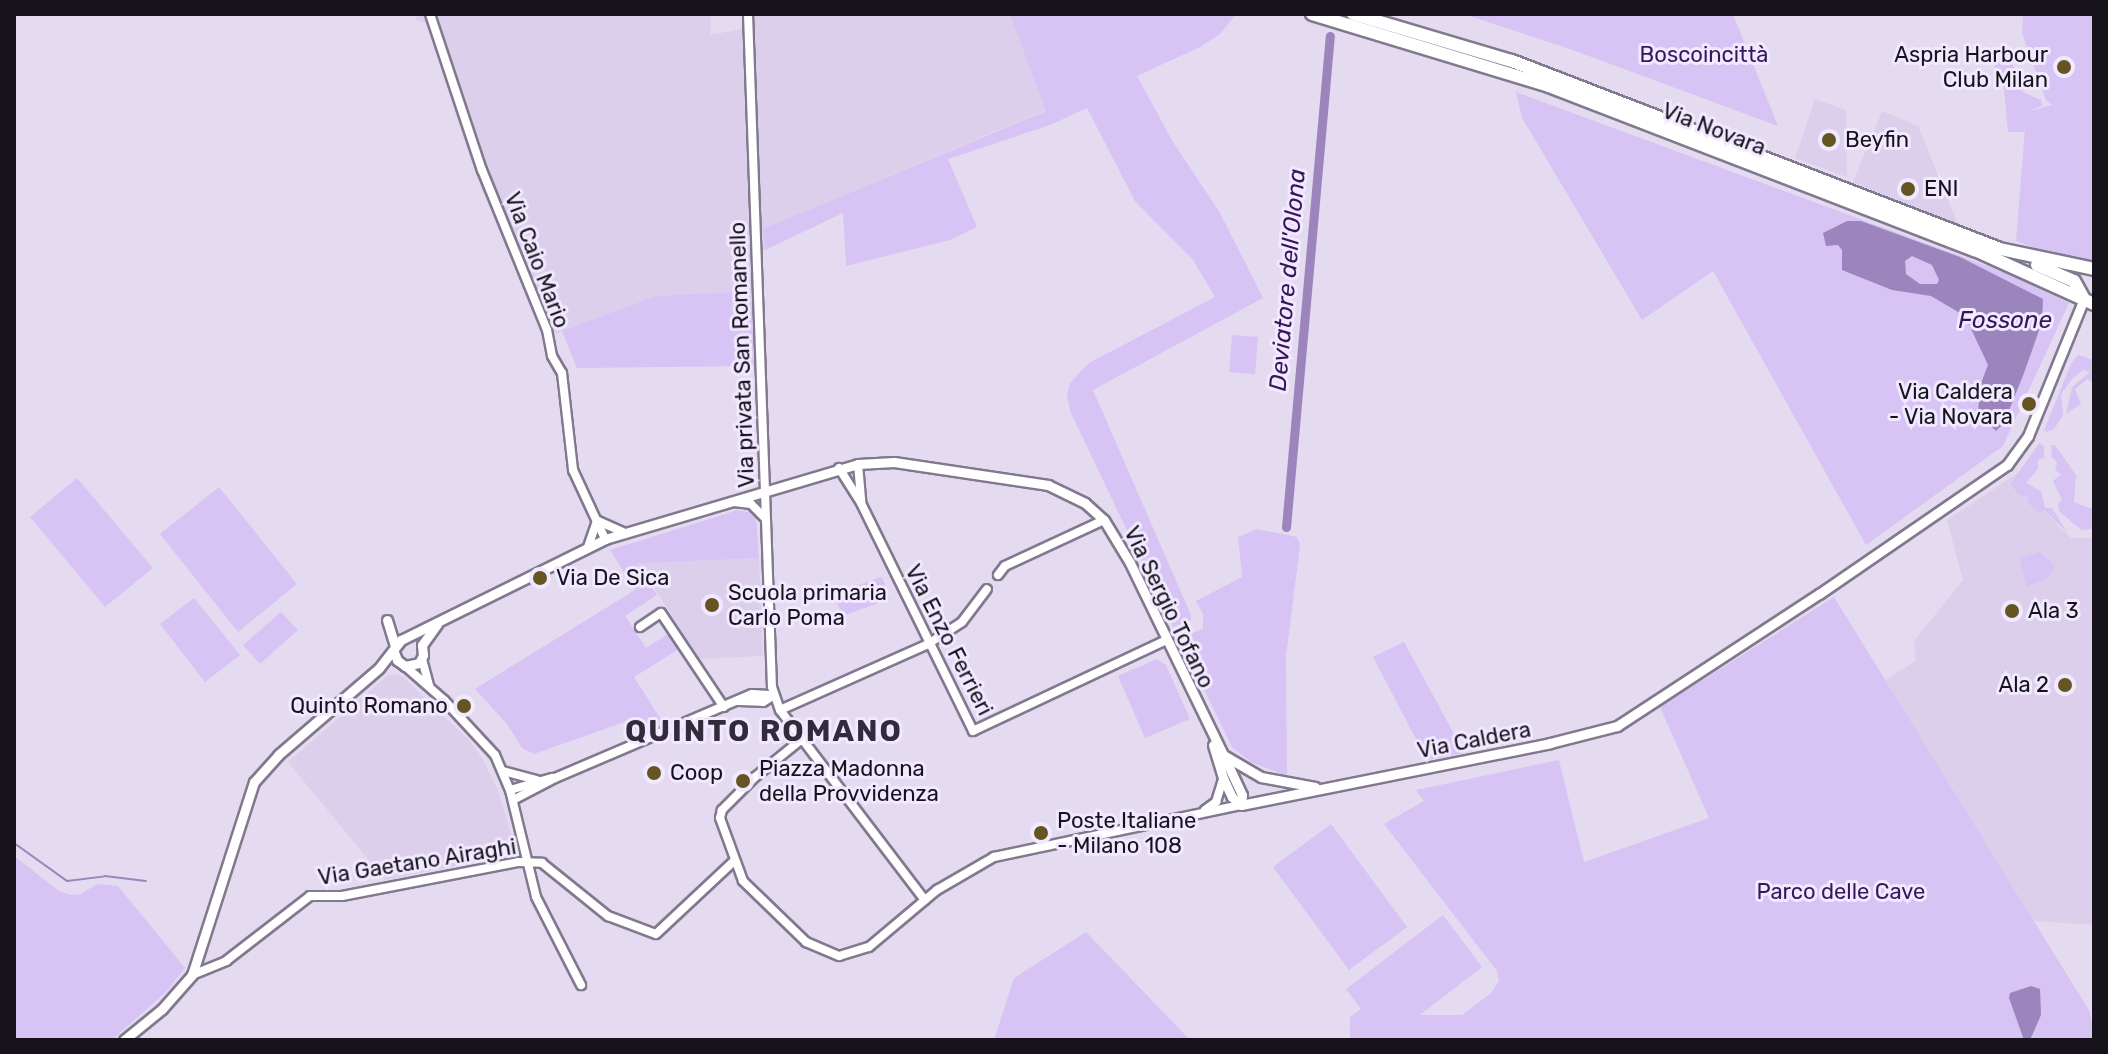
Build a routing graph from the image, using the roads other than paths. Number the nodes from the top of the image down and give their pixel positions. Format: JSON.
{"nodes":[{"id":1,"x":430,"y":14,"type":"edge"},
{"id":2,"x":748,"y":14,"type":"edge"},
{"id":3,"x":1312,"y":14,"type":"edge"},
{"id":4,"x":1353,"y":14,"type":"edge"},
{"id":5,"x":2000,"y":249,"type":"junction"},
{"id":6,"x":2094,"y":269,"type":"edge"},
{"id":7,"x":2094,"y":288,"type":"edge"},
{"id":8,"x":2089,"y":301,"type":"edge"},
{"id":9,"x":858,"y":464,"type":"junction"},
{"id":10,"x":839,"y":468,"type":"junction"},
{"id":11,"x":764,"y":491,"type":"junction"},
{"id":12,"x":730,"y":501,"type":"junction"},
{"id":13,"x":861,"y":503,"type":"junction"},
{"id":14,"x":767,"y":520,"type":"junction"},
{"id":15,"x":1104,"y":520,"type":"junction"},
{"id":16,"x":597,"y":521,"type":"junction"},
{"id":17,"x":625,"y":533,"type":"junction"},
{"id":18,"x":605,"y":539,"type":"junction"},
{"id":19,"x":588,"y":547,"type":"junction"},
{"id":20,"x":998,"y":575,"type":"dead end"},
{"id":21,"x":987,"y":589,"type":"dead end"},
{"id":22,"x":438,"y":621,"type":"junction"},
{"id":23,"x":640,"y":627,"type":"dead end"},
{"id":24,"x":407,"y":638,"type":"junction"},
{"id":25,"x":1166,"y":640,"type":"junction"},
{"id":26,"x":928,"y":644,"type":"junction"},
{"id":27,"x":422,"y":645,"type":"junction"},
{"id":28,"x":394,"y":649,"type":"junction"},
{"id":29,"x":422,"y":659,"type":"junction"},
{"id":30,"x":402,"y":665,"type":"junction"},
{"id":31,"x":379,"y":668,"type":"junction"},
{"id":32,"x":429,"y":686,"type":"junction"},
{"id":33,"x":774,"y":695,"type":"junction"},
{"id":34,"x":724,"y":707,"type":"junction"},
{"id":35,"x":780,"y":710,"type":"junction"},
{"id":36,"x":1208,"y":729,"type":"junction"},
{"id":37,"x":802,"y":739,"type":"junction"},
{"id":38,"x":1222,"y":754,"type":"junction"},
{"id":39,"x":503,"y":771,"type":"junction"},
{"id":40,"x":555,"y":778,"type":"junction"},
{"id":41,"x":1223,"y":778,"type":"junction"},
{"id":42,"x":538,"y":780,"type":"junction"},
{"id":43,"x":1331,"y":788,"type":"junction"},
{"id":44,"x":510,"y":790,"type":"junction"},
{"id":45,"x":513,"y":800,"type":"junction"},
{"id":46,"x":1241,"y":805,"type":"junction"},
{"id":47,"x":1198,"y":814,"type":"junction"},
{"id":48,"x":735,"y":860,"type":"junction"},
{"id":49,"x":527,"y":862,"type":"junction"},
{"id":50,"x":925,"y":900,"type":"junction"},
{"id":51,"x":199,"y":959,"type":"junction"},
{"id":52,"x":219,"y":965,"type":"junction"},
{"id":53,"x":192,"y":975,"type":"junction"},
{"id":54,"x":581,"y":985,"type":"dead end"},
{"id":55,"x":124,"y":1040,"type":"edge"}],
"edges":[{"from":1,"to":16,"type":"street","name":"Via Caio Mario"},
{"from":2,"to":11,"type":"street","name":"Via privata San Romanello"},
{"from":3,"to":8,"type":"main road","name":"Via Novara"},
{"from":4,"to":5,"type":"main road","name":"Via Novara"},
{"from":5,"to":6,"type":"main road","name":"Via Novara"},
{"from":5,"to":8,"type":"main road"},
{"from":7,"to":8,"type":"main road"},
{"from":8,"to":43,"type":"street","name":"Via Caldera"},
{"from":9,"to":10,"type":"street","name":"Via Sergio Tofano"},
{"from":9,"to":13,"type":"street","name":"Via Enzo Ferrieri"},
{"from":9,"to":15,"type":"street","name":"Via Sergio Tofano"},
{"from":10,"to":11,"type":"street","name":"Via Sergio Tofano"},
{"from":10,"to":13,"type":"street","name":"Via Enzo Ferrieri"},
{"from":11,"to":12,"type":"street","name":"Via Sergio Tofano"},
{"from":11,"to":14,"type":"street","name":"Via privata San Romanello"},
{"from":12,"to":14,"type":"street"},
{"from":12,"to":17,"type":"street","name":"Via Sergio Tofano"},
{"from":13,"to":26,"type":"street","name":"Via Enzo Ferrieri"},
{"from":14,"to":33,"type":"street","name":"Via privata San Romanello"},
{"from":15,"to":20,"type":"street"},
{"from":15,"to":25,"type":"street","name":"Via Sergio Tofano"},
{"from":16,"to":17,"type":"street"},
{"from":16,"to":18,"type":"street","name":"Via Caio Mario"},
{"from":16,"to":19,"type":"street"},
{"from":17,"to":18,"type":"street","name":"Via Sergio Tofano"},
{"from":18,"to":19,"type":"street","name":"Via Sergio Tofano"},
{"from":19,"to":22,"type":"street","name":"Via Sergio Tofano"},
{"from":21,"to":26,"type":"street"},
{"from":22,"to":24,"type":"street","name":"Via Sergio Tofano"},
{"from":22,"to":27,"type":"street"},
{"from":23,"to":34,"type":"street"},
{"from":24,"to":27,"type":"street"},
{"from":24,"to":28,"type":"street"},
{"from":24,"to":28,"type":"street"},
{"from":25,"to":26,"type":"street","name":"Via Enzo Ferrieri"},
{"from":25,"to":36,"type":"street","name":"Via Sergio Tofano"},
{"from":26,"to":35,"type":"street"},
{"from":27,"to":29,"type":"street"},
{"from":28,"to":30,"type":"street"},
{"from":28,"to":31,"type":"street"},
{"from":29,"to":30,"type":"street"},
{"from":29,"to":32,"type":"street"},
{"from":30,"to":31,"type":"street"},
{"from":30,"to":32,"type":"street"},
{"from":31,"to":51,"type":"street"},
{"from":32,"to":39,"type":"street"},
{"from":33,"to":34,"type":"street"},
{"from":33,"to":35,"type":"street"},
{"from":34,"to":40,"type":"street"},
{"from":35,"to":37,"type":"street"},
{"from":36,"to":38,"type":"street","name":"Via Sergio Tofano"},
{"from":36,"to":41,"type":"street","name":"Via Sergio Tofano"},
{"from":37,"to":48,"type":"street"},
{"from":37,"to":50,"type":"street"},
{"from":38,"to":43,"type":"street"},
{"from":38,"to":46,"type":"street","name":"Via Sergio Tofano"},
{"from":39,"to":42,"type":"street"},
{"from":39,"to":44,"type":"street"},
{"from":40,"to":42,"type":"street"},
{"from":40,"to":45,"type":"street"},
{"from":41,"to":46,"type":"street","name":"Via Sergio Tofano"},
{"from":41,"to":47,"type":"street"},
{"from":42,"to":44,"type":"street"},
{"from":43,"to":46,"type":"street","name":"Via Caldera"},
{"from":44,"to":45,"type":"street"},
{"from":45,"to":49,"type":"street"},
{"from":46,"to":47,"type":"street","name":"Via Caldera"},
{"from":47,"to":50,"type":"street","name":"Via Caldera"},
{"from":48,"to":49,"type":"street","name":"Via Gaetano Airaghi"},
{"from":48,"to":50,"type":"street","name":"Via Caldera"},
{"from":49,"to":52,"type":"street","name":"Via Gaetano Airaghi"},
{"from":49,"to":54,"type":"street"},
{"from":51,"to":52,"type":"street"},
{"from":51,"to":53,"type":"street"},
{"from":52,"to":53,"type":"street","name":"Via Gaetano Airaghi"},
{"from":53,"to":55,"type":"street","name":"Via Gaetano Airaghi"}]}
